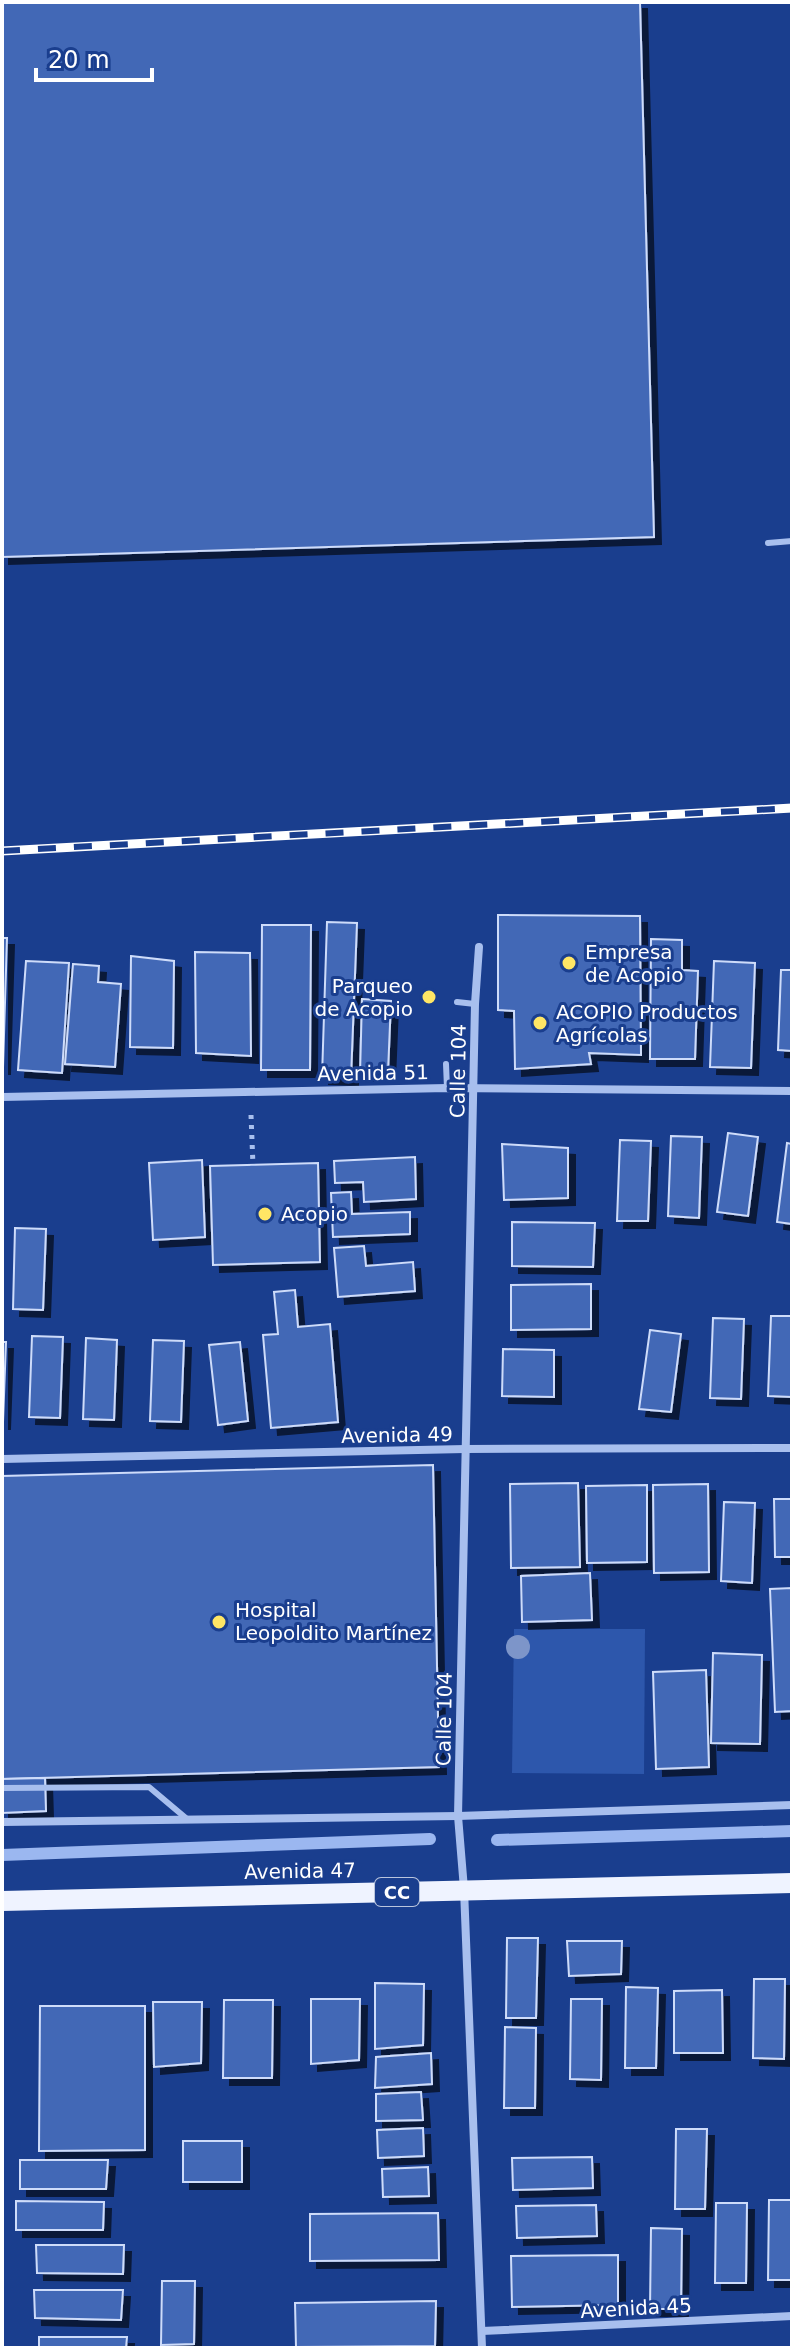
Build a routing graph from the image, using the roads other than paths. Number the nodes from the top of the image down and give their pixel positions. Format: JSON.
{"nodes":[{"id":1,"x":792,"y":541,"type":"edge"},
{"id":2,"x":768,"y":543,"type":"dead end"},
{"id":3,"x":479,"y":947,"type":"dead end"},
{"id":4,"x":457,"y":1002,"type":"dead end"},
{"id":5,"x":475,"y":1004,"type":"junction"},
{"id":6,"x":446,"y":1064,"type":"dead end"},
{"id":7,"x":447,"y":1088,"type":"junction"},
{"id":8,"x":473,"y":1089,"type":"junction"},
{"id":9,"x":792,"y":1091,"type":"edge"},
{"id":10,"x":2,"y":1097,"type":"edge"},
{"id":11,"x":792,"y":1448,"type":"edge"},
{"id":12,"x":465,"y":1449,"type":"junction"},
{"id":13,"x":2,"y":1459,"type":"edge"},
{"id":14,"x":2,"y":1788,"type":"edge"},
{"id":15,"x":792,"y":1805,"type":"edge"},
{"id":16,"x":458,"y":1816,"type":"junction"},
{"id":17,"x":188,"y":1820,"type":"junction"},
{"id":18,"x":2,"y":1822,"type":"edge"},
{"id":19,"x":792,"y":1883,"type":"edge"},
{"id":20,"x":464,"y":1889,"type":"junction"},
{"id":21,"x":2,"y":1901,"type":"edge"},
{"id":22,"x":792,"y":2316,"type":"edge"},
{"id":23,"x":482,"y":2331,"type":"junction"},
{"id":24,"x":482,"y":2348,"type":"edge"}],
"edges":[{"from":1,"to":2,"type":"lane"},
{"from":3,"to":5,"type":"street","name":"Calle 104"},
{"from":4,"to":5,"type":"lane"},
{"from":5,"to":8,"type":"street","name":"Calle 104"},
{"from":6,"to":7,"type":"lane"},
{"from":7,"to":8,"type":"street","name":"Avenida 51"},
{"from":7,"to":10,"type":"street","name":"Avenida 51"},
{"from":8,"to":9,"type":"street","name":"Avenida 51"},
{"from":8,"to":12,"type":"street","name":"Calle 104"},
{"from":11,"to":12,"type":"street","name":"Avenida 49"},
{"from":12,"to":13,"type":"street","name":"Avenida 49"},
{"from":12,"to":16,"type":"street","name":"Calle 104"},
{"from":14,"to":17,"type":"lane"},
{"from":15,"to":16,"type":"street"},
{"from":16,"to":17,"type":"street"},
{"from":16,"to":20,"type":"street","name":"Calle 104"},
{"from":17,"to":18,"type":"street"},
{"from":19,"to":20,"type":"main road","name":"Avenida 47","number":"CC"},
{"from":20,"to":21,"type":"main road","name":"Avenida 47","number":"CC"},
{"from":20,"to":23,"type":"street","name":"Calle 104"},
{"from":22,"to":23,"type":"street","name":"Avenida 45"},
{"from":23,"to":24,"type":"street","name":"Calle 104"}]}
